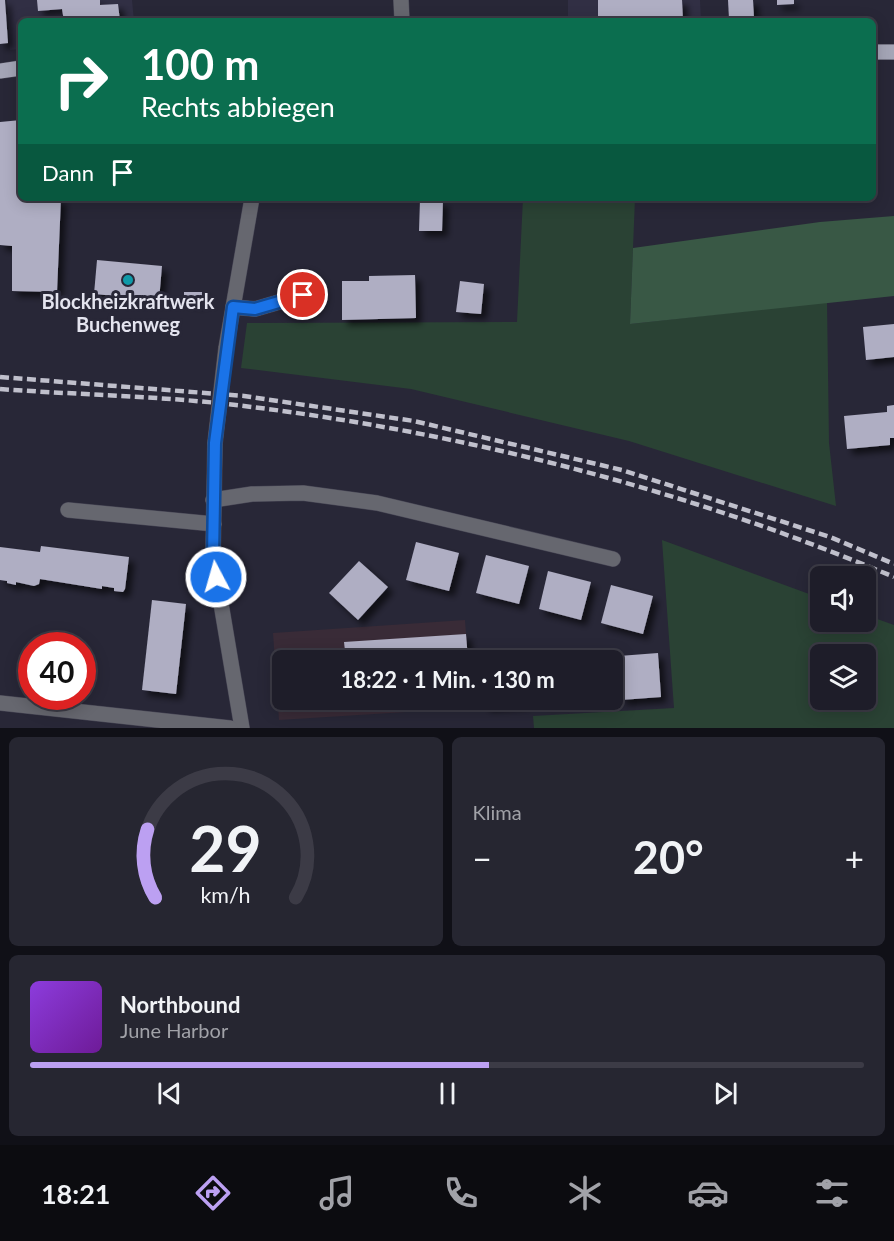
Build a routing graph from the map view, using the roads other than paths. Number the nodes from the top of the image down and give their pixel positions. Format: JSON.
{"nodes":[{"id":1,"x":400,"y":0,"type":"edge"},
{"id":2,"x":402,"y":18,"type":"edge"},
{"id":3,"x":876,"y":52,"type":"edge"},
{"id":4,"x":894,"y":52,"type":"edge"},
{"id":5,"x":18,"y":68,"type":"edge"},
{"id":6,"x":0,"y":70,"type":"edge"},
{"id":7,"x":251,"y":201,"type":"edge"},
{"id":8,"x":303,"y":295,"type":"dead end"},
{"id":9,"x":233,"y":307,"type":"junction"},
{"id":10,"x":213,"y":500,"type":"junction"},
{"id":11,"x":68,"y":510,"type":"dead end"},
{"id":12,"x":214,"y":524,"type":"junction"},
{"id":13,"x":613,"y":559,"type":"dead end"},
{"id":14,"x":0,"y":703,"type":"edge"},
{"id":15,"x":230,"y":728,"type":"edge"},
{"id":16,"x":242,"y":728,"type":"edge"}],
"edges":[{"from":1,"to":2,"type":"street"},
{"from":3,"to":4,"type":"main road"},
{"from":5,"to":6,"type":"main road"},
{"from":7,"to":9,"type":"street"},
{"from":8,"to":9,"type":"street"},
{"from":9,"to":10,"type":"street","bridge":true},
{"from":10,"to":12,"type":"street"},
{"from":10,"to":13,"type":"street"},
{"from":11,"to":12,"type":"street"},
{"from":12,"to":16,"type":"street"},
{"from":14,"to":15,"type":"street"}]}
